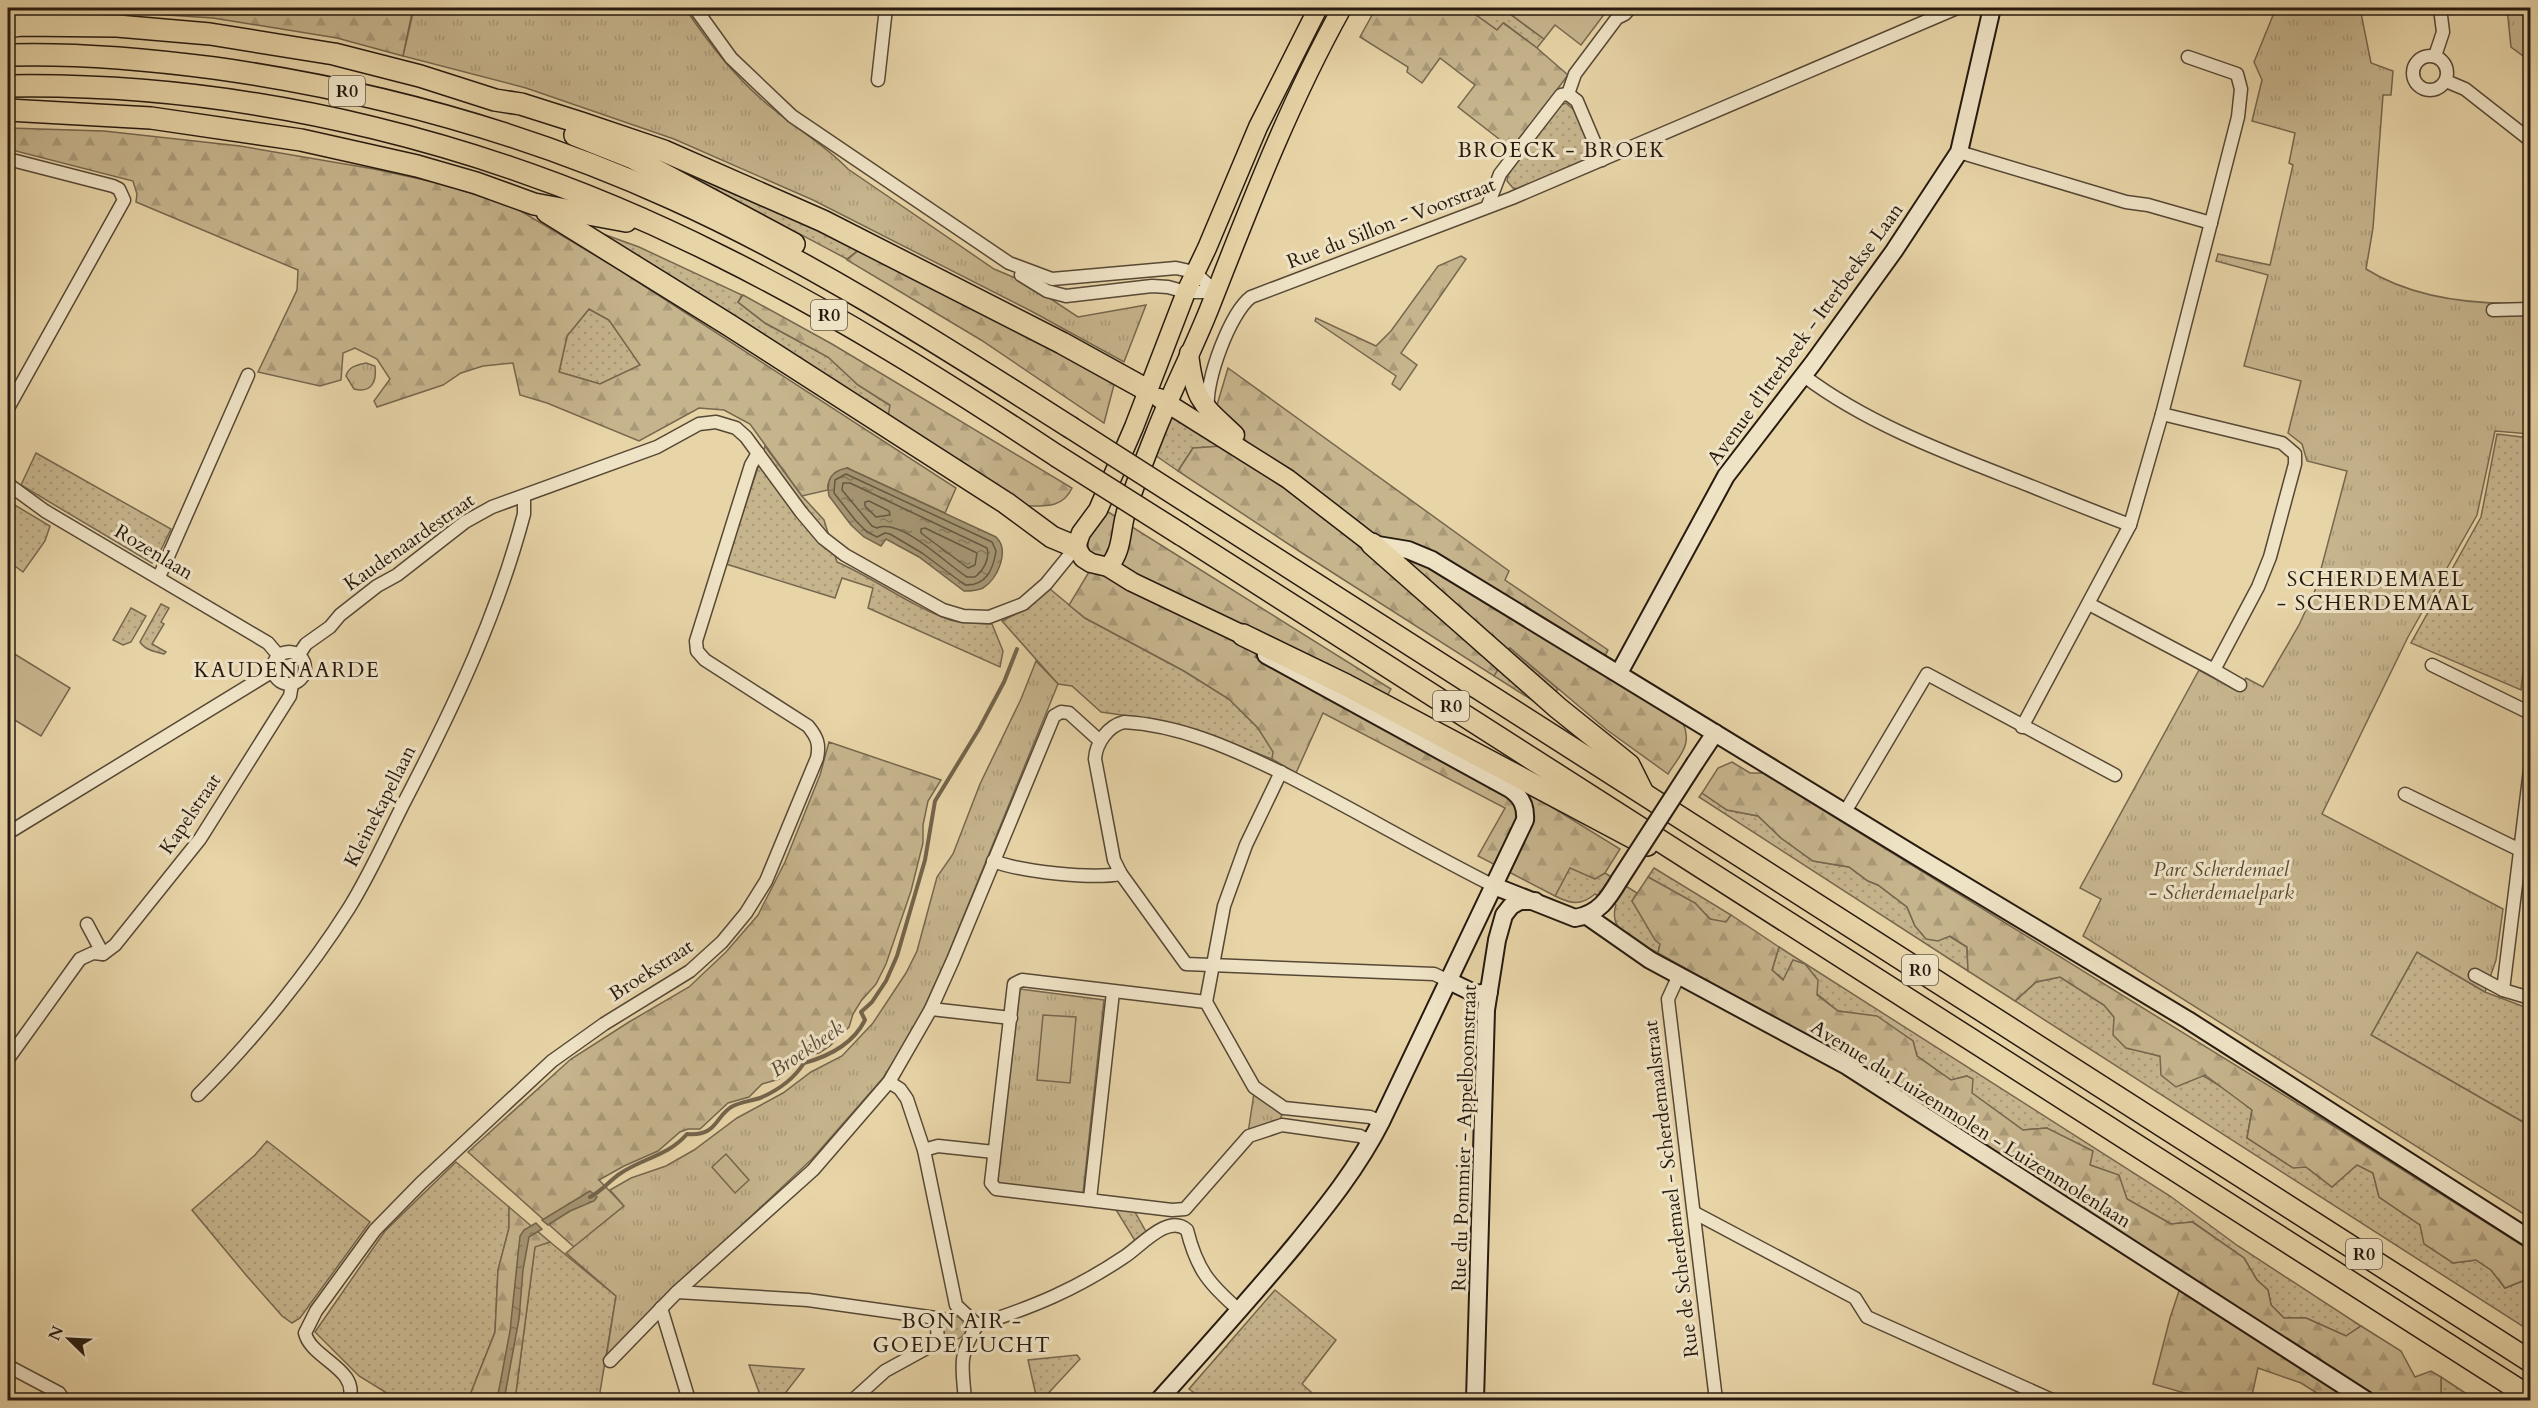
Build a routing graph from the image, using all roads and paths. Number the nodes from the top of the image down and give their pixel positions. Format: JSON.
{"nodes":[{"id":1,"x":695,"y":8,"type":"edge"},
{"id":2,"x":886,"y":8,"type":"edge"},
{"id":3,"x":1318,"y":8,"type":"edge"},
{"id":4,"x":1342,"y":8,"type":"edge"},
{"id":5,"x":1630,"y":8,"type":"edge"},
{"id":6,"x":1957,"y":8,"type":"edge"},
{"id":7,"x":1992,"y":8,"type":"edge"},
{"id":8,"x":2439,"y":8,"type":"edge"},
{"id":9,"x":12,"y":25,"type":"edge"},
{"id":10,"x":8,"y":55,"type":"edge"},
{"id":11,"x":2435,"y":56,"type":"junction"},
{"id":12,"x":2188,"y":57,"type":"dead end"},
{"id":13,"x":878,"y":80,"type":"dead end"},
{"id":14,"x":2446,"y":81,"type":"junction"},
{"id":15,"x":8,"y":86,"type":"edge"},
{"id":16,"x":1568,"y":94,"type":"junction"},
{"id":17,"x":495,"y":100,"type":"junction"},
{"id":18,"x":14,"y":113,"type":"edge"},
{"id":19,"x":2530,"y":140,"type":"edge"},
{"id":20,"x":1959,"y":152,"type":"junction"},
{"id":21,"x":8,"y":159,"type":"edge"},
{"id":22,"x":1602,"y":160,"type":"junction"},
{"id":23,"x":534,"y":204,"type":"junction"},
{"id":24,"x":1488,"y":205,"type":"junction"},
{"id":25,"x":2211,"y":223,"type":"junction"},
{"id":26,"x":659,"y":227,"type":"junction"},
{"id":27,"x":1010,"y":263,"type":"junction"},
{"id":28,"x":1194,"y":272,"type":"junction"},
{"id":29,"x":1186,"y":292,"type":"junction"},
{"id":30,"x":1216,"y":292,"type":"junction"},
{"id":31,"x":858,"y":296,"type":"junction"},
{"id":32,"x":2530,"y":309,"type":"edge"},
{"id":33,"x":2493,"y":310,"type":"dead end"},
{"id":34,"x":1189,"y":353,"type":"junction"},
{"id":35,"x":248,"y":375,"type":"dead end"},
{"id":36,"x":1804,"y":376,"type":"junction"},
{"id":37,"x":1147,"y":390,"type":"junction"},
{"id":38,"x":1167,"y":404,"type":"junction"},
{"id":39,"x":8,"y":408,"type":"edge"},
{"id":40,"x":1208,"y":411,"type":"junction"},
{"id":41,"x":2162,"y":414,"type":"junction"},
{"id":42,"x":755,"y":449,"type":"junction"},
{"id":43,"x":1249,"y":453,"type":"junction"},
{"id":44,"x":8,"y":484,"type":"edge"},
{"id":45,"x":524,"y":496,"type":"junction"},
{"id":46,"x":2130,"y":525,"type":"junction"},
{"id":47,"x":1372,"y":544,"type":"junction"},
{"id":48,"x":1076,"y":548,"type":"junction"},
{"id":49,"x":1108,"y":567,"type":"junction"},
{"id":50,"x":159,"y":577,"type":"junction"},
{"id":51,"x":2090,"y":604,"type":"junction"},
{"id":52,"x":1243,"y":635,"type":"junction"},
{"id":53,"x":279,"y":656,"type":"junction"},
{"id":54,"x":298,"y":656,"type":"junction"},
{"id":55,"x":2432,"y":665,"type":"dead end"},
{"id":56,"x":2214,"y":670,"type":"junction"},
{"id":57,"x":273,"y":671,"type":"junction"},
{"id":58,"x":1619,"y":673,"type":"junction"},
{"id":59,"x":292,"y":684,"type":"junction"},
{"id":60,"x":2240,"y":685,"type":"dead end"},
{"id":61,"x":2530,"y":713,"type":"edge"},
{"id":62,"x":2022,"y":727,"type":"junction"},
{"id":63,"x":1715,"y":733,"type":"junction"},
{"id":64,"x":1100,"y":741,"type":"junction"},
{"id":65,"x":2530,"y":770,"type":"edge"},
{"id":66,"x":1281,"y":772,"type":"junction"},
{"id":67,"x":2115,"y":775,"type":"dead end"},
{"id":68,"x":1643,"y":793,"type":"junction"},
{"id":69,"x":2405,"y":794,"type":"dead end"},
{"id":70,"x":1845,"y":812,"type":"junction"},
{"id":71,"x":8,"y":833,"type":"edge"},
{"id":72,"x":2522,"y":851,"type":"junction"},
{"id":73,"x":993,"y":861,"type":"junction"},
{"id":74,"x":1121,"y":874,"type":"junction"},
{"id":75,"x":1720,"y":879,"type":"junction"},
{"id":76,"x":1494,"y":886,"type":"junction"},
{"id":77,"x":1535,"y":901,"type":"junction"},
{"id":78,"x":1587,"y":916,"type":"junction"},
{"id":79,"x":87,"y":924,"type":"dead end"},
{"id":80,"x":103,"y":954,"type":"junction"},
{"id":81,"x":1214,"y":965,"type":"junction"},
{"id":82,"x":1679,"y":975,"type":"junction"},
{"id":83,"x":2475,"y":975,"type":"dead end"},
{"id":84,"x":1449,"y":981,"type":"junction"},
{"id":85,"x":2503,"y":990,"type":"junction"},
{"id":86,"x":1113,"y":992,"type":"junction"},
{"id":87,"x":1489,"y":992,"type":"junction"},
{"id":88,"x":2530,"y":998,"type":"edge"},
{"id":89,"x":1206,"y":1002,"type":"junction"},
{"id":90,"x":931,"y":1009,"type":"junction"},
{"id":91,"x":1011,"y":1018,"type":"junction"},
{"id":92,"x":8,"y":1059,"type":"edge"},
{"id":93,"x":889,"y":1082,"type":"junction"},
{"id":94,"x":198,"y":1095,"type":"dead end"},
{"id":95,"x":1381,"y":1122,"type":"junction"},
{"id":96,"x":1371,"y":1142,"type":"junction"},
{"id":97,"x":924,"y":1150,"type":"junction"},
{"id":98,"x":994,"y":1152,"type":"junction"},
{"id":99,"x":1090,"y":1199,"type":"junction"},
{"id":100,"x":1695,"y":1213,"type":"junction"},
{"id":101,"x":2530,"y":1239,"type":"edge"},
{"id":102,"x":677,"y":1292,"type":"junction"},
{"id":103,"x":661,"y":1308,"type":"junction"},
{"id":104,"x":1240,"y":1311,"type":"junction"},
{"id":105,"x":980,"y":1324,"type":"junction"},
{"id":106,"x":610,"y":1361,"type":"dead end"},
{"id":107,"x":2530,"y":1361,"type":"edge"},
{"id":108,"x":8,"y":1366,"type":"edge"},
{"id":109,"x":2530,"y":1397,"type":"edge"},
{"id":110,"x":2050,"y":1400,"type":"edge"},
{"id":111,"x":64,"y":1401,"type":"edge"},
{"id":112,"x":349,"y":1401,"type":"edge"},
{"id":113,"x":689,"y":1401,"type":"edge"},
{"id":114,"x":853,"y":1401,"type":"edge"},
{"id":115,"x":965,"y":1401,"type":"edge"},
{"id":116,"x":1159,"y":1401,"type":"edge"},
{"id":117,"x":1475,"y":1401,"type":"edge"},
{"id":118,"x":1716,"y":1401,"type":"edge"},
{"id":119,"x":2366,"y":1401,"type":"edge"}],
"edges":[{"from":1,"to":27,"type":"street"},
{"from":2,"to":13,"type":"street"},
{"from":3,"to":28,"type":"main road"},
{"from":4,"to":30,"type":"main road"},
{"from":5,"to":16,"type":"street"},
{"from":6,"to":22,"type":"street","name":"Rue du Sillon - Voorstraat"},
{"from":7,"to":20,"type":"street","name":"Avenue d'Itterbeek - Itterbeekse Laan"},
{"from":8,"to":11,"type":"street"},
{"from":9,"to":17,"type":"highway"},
{"from":10,"to":31,"type":"highway","number":"R0"},
{"from":11,"to":14,"type":"street"},
{"from":11,"to":14,"type":"street"},
{"from":12,"to":25,"type":"street"},
{"from":14,"to":19,"type":"street"},
{"from":15,"to":26,"type":"highway","number":"R0"},
{"from":16,"to":22,"type":"street"},
{"from":16,"to":24,"type":"street"},
{"from":17,"to":31,"type":"highway"},
{"from":17,"to":37,"type":"highway"},
{"from":18,"to":23,"type":"highway"},
{"from":20,"to":25,"type":"street"},
{"from":20,"to":36,"type":"street","name":"Avenue d'Itterbeek - Itterbeekse Laan"},
{"from":21,"to":39,"type":"street"},
{"from":22,"to":24,"type":"street","name":"Rue du Sillon - Voorstraat"},
{"from":23,"to":26,"type":"highway"},
{"from":23,"to":48,"type":"highway"},
{"from":24,"to":40,"type":"street","name":"Rue du Sillon - Voorstraat"},
{"from":25,"to":41,"type":"street"},
{"from":26,"to":75,"type":"highway","number":"R0","bridge":true},
{"from":27,"to":28,"type":"street"},
{"from":27,"to":29,"type":"street"},
{"from":28,"to":29,"type":"main road"},
{"from":28,"to":30,"type":"street"},
{"from":29,"to":30,"type":"street"},
{"from":29,"to":37,"type":"main road"},
{"from":30,"to":34,"type":"main road"},
{"from":31,"to":68,"type":"highway","number":"R0","bridge":true},
{"from":32,"to":33,"type":"street"},
{"from":34,"to":38,"type":"main road"},
{"from":34,"to":40,"type":"main road"},
{"from":35,"to":50,"type":"street"},
{"from":36,"to":46,"type":"street"},
{"from":36,"to":58,"type":"street","name":"Avenue d'Itterbeek - Itterbeekse Laan"},
{"from":37,"to":38,"type":"main road"},
{"from":37,"to":48,"type":"main road"},
{"from":38,"to":43,"type":"main road"},
{"from":38,"to":49,"type":"main road"},
{"from":40,"to":43,"type":"main road"},
{"from":41,"to":46,"type":"street"},
{"from":41,"to":56,"type":"street"},
{"from":42,"to":45,"type":"street","name":"Kaudenaardestraat"},
{"from":42,"to":48,"type":"street"},
{"from":42,"to":112,"type":"street","name":"Broekstraat"},
{"from":43,"to":47,"type":"main road"},
{"from":44,"to":50,"type":"street","name":"Rozenlaan"},
{"from":45,"to":54,"type":"street","name":"Kaudenaardestraat"},
{"from":45,"to":94,"type":"street","name":"Kleinekapellaan"},
{"from":46,"to":51,"type":"street"},
{"from":47,"to":58,"type":"street"},
{"from":47,"to":68,"type":"highway"},
{"from":48,"to":49,"type":"main road"},
{"from":49,"to":52,"type":"main road"},
{"from":50,"to":53,"type":"street","name":"Rozenlaan"},
{"from":51,"to":56,"type":"street"},
{"from":51,"to":62,"type":"street"},
{"from":52,"to":75,"type":"highway"},
{"from":52,"to":76,"type":"street"},
{"from":53,"to":54,"type":"street"},
{"from":53,"to":57,"type":"street"},
{"from":54,"to":59,"type":"street"},
{"from":55,"to":61,"type":"street"},
{"from":56,"to":60,"type":"street"},
{"from":57,"to":59,"type":"street"},
{"from":57,"to":71,"type":"street"},
{"from":58,"to":63,"type":"street"},
{"from":59,"to":80,"type":"street","name":"Kapelstraat"},
{"from":62,"to":67,"type":"street"},
{"from":62,"to":70,"type":"street"},
{"from":63,"to":70,"type":"street"},
{"from":63,"to":78,"type":"street","bridge":true},
{"from":64,"to":66,"type":"street"},
{"from":64,"to":73,"type":"street"},
{"from":64,"to":74,"type":"street"},
{"from":65,"to":72,"type":"street"},
{"from":66,"to":76,"type":"street"},
{"from":66,"to":81,"type":"street"},
{"from":68,"to":107,"type":"highway","number":"R0"},
{"from":69,"to":72,"type":"street"},
{"from":70,"to":101,"type":"street"},
{"from":72,"to":85,"type":"street"},
{"from":73,"to":74,"type":"street"},
{"from":73,"to":90,"type":"street"},
{"from":74,"to":81,"type":"street"},
{"from":75,"to":109,"type":"highway","number":"R0"},
{"from":76,"to":77,"type":"street"},
{"from":76,"to":84,"type":"street"},
{"from":77,"to":78,"type":"street"},
{"from":77,"to":87,"type":"street","name":"Rue du Pommier - Appelboomstraat"},
{"from":78,"to":82,"type":"street","name":"Avenue du Luizenmolen - Luizenmolenlaan"},
{"from":79,"to":80,"type":"street"},
{"from":80,"to":92,"type":"street","name":"Kapelstraat"},
{"from":81,"to":84,"type":"street"},
{"from":81,"to":89,"type":"street"},
{"from":82,"to":100,"type":"street","name":"Rue de Scherdemael - Scherdemaalstraat"},
{"from":82,"to":119,"type":"street","name":"Avenue du Luizenmolen - Luizenmolenlaan"},
{"from":83,"to":85,"type":"street"},
{"from":84,"to":87,"type":"street"},
{"from":84,"to":95,"type":"street"},
{"from":85,"to":88,"type":"street"},
{"from":86,"to":89,"type":"street"},
{"from":86,"to":91,"type":"street"},
{"from":86,"to":99,"type":"street"},
{"from":87,"to":117,"type":"street","name":"Rue du Pommier - Appelboomstraat"},
{"from":89,"to":95,"type":"street"},
{"from":90,"to":91,"type":"street"},
{"from":90,"to":93,"type":"street"},
{"from":91,"to":98,"type":"street"},
{"from":93,"to":97,"type":"street"},
{"from":93,"to":102,"type":"street"},
{"from":95,"to":96,"type":"street"},
{"from":96,"to":99,"type":"street"},
{"from":96,"to":104,"type":"street"},
{"from":97,"to":98,"type":"street"},
{"from":97,"to":105,"type":"street"},
{"from":98,"to":99,"type":"street"},
{"from":100,"to":110,"type":"street"},
{"from":100,"to":118,"type":"street","name":"Rue de Scherdemael - Scherdemaalstraat"},
{"from":102,"to":103,"type":"street"},
{"from":102,"to":114,"type":"street"},
{"from":103,"to":106,"type":"street"},
{"from":103,"to":113,"type":"street"},
{"from":104,"to":105,"type":"street"},
{"from":104,"to":116,"type":"street"},
{"from":105,"to":115,"type":"street"},
{"from":108,"to":111,"type":"street"}]}
